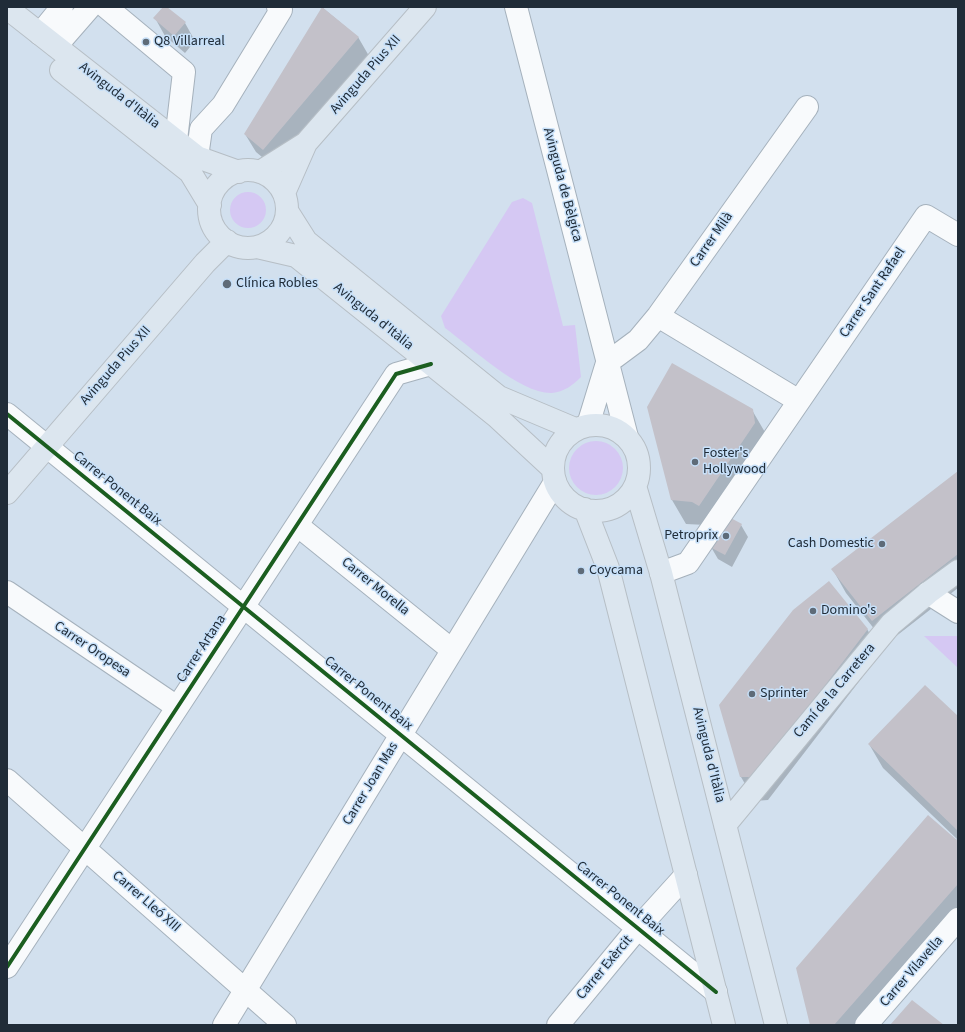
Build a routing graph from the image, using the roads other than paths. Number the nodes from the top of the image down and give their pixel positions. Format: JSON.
{"nodes":[{"id":1,"x":64,"y":7,"type":"edge"},
{"id":2,"x":90,"y":7,"type":"edge"},
{"id":3,"x":106,"y":7,"type":"edge"},
{"id":4,"x":278,"y":7,"type":"edge"},
{"id":5,"x":425,"y":7,"type":"edge"},
{"id":6,"x":515,"y":7,"type":"edge"},
{"id":7,"x":7,"y":8,"type":"edge"},
{"id":8,"x":7,"y":26,"type":"edge"},
{"id":9,"x":48,"y":40,"type":"junction"},
{"id":10,"x":807,"y":107,"type":"dead end"},
{"id":11,"x":176,"y":140,"type":"junction"},
{"id":12,"x":306,"y":143,"type":"junction"},
{"id":13,"x":197,"y":157,"type":"junction"},
{"id":14,"x":239,"y":172,"type":"junction"},
{"id":15,"x":260,"y":172,"type":"junction"},
{"id":16,"x":286,"y":202,"type":"junction"},
{"id":17,"x":210,"y":205,"type":"junction"},
{"id":18,"x":958,"y":235,"type":"edge"},
{"id":19,"x":227,"y":241,"type":"junction"},
{"id":20,"x":257,"y":247,"type":"junction"},
{"id":21,"x":658,"y":316,"type":"junction"},
{"id":22,"x":607,"y":363,"type":"junction"},
{"id":23,"x":431,"y":364,"type":"junction"},
{"id":24,"x":799,"y":401,"type":"junction"},
{"id":25,"x":7,"y":414,"type":"edge"},
{"id":26,"x":581,"y":427,"type":"junction"},
{"id":27,"x":627,"y":437,"type":"junction"},
{"id":28,"x":47,"y":446,"type":"junction"},
{"id":29,"x":554,"y":475,"type":"junction"},
{"id":30,"x":635,"y":486,"type":"junction"},
{"id":31,"x":7,"y":493,"type":"edge"},
{"id":32,"x":585,"y":509,"type":"junction"},
{"id":33,"x":297,"y":525,"type":"junction"},
{"id":34,"x":958,"y":571,"type":"edge"},
{"id":35,"x":661,"y":573,"type":"junction"},
{"id":36,"x":7,"y":592,"type":"edge"},
{"id":37,"x":928,"y":593,"type":"junction"},
{"id":38,"x":244,"y":606,"type":"junction"},
{"id":39,"x":958,"y":612,"type":"edge"},
{"id":40,"x":452,"y":650,"type":"junction"},
{"id":41,"x":177,"y":707,"type":"junction"},
{"id":42,"x":401,"y":734,"type":"junction"},
{"id":43,"x":7,"y":780,"type":"edge"},
{"id":44,"x":726,"y":825,"type":"junction"},
{"id":45,"x":85,"y":848,"type":"junction"},
{"id":46,"x":686,"y":875,"type":"junction"},
{"id":47,"x":958,"y":919,"type":"edge"},
{"id":48,"x":638,"y":928,"type":"junction"},
{"id":49,"x":7,"y":967,"type":"edge"},
{"id":50,"x":245,"y":990,"type":"junction"},
{"id":51,"x":716,"y":992,"type":"junction"},
{"id":52,"x":224,"y":1025,"type":"edge"},
{"id":53,"x":285,"y":1025,"type":"edge"},
{"id":54,"x":558,"y":1025,"type":"edge"},
{"id":55,"x":724,"y":1025,"type":"edge"},
{"id":56,"x":776,"y":1025,"type":"edge"},
{"id":57,"x":866,"y":1025,"type":"edge"}],
"edges":[{"from":1,"to":9,"type":"street"},
{"from":2,"to":9,"type":"street"},
{"from":3,"to":11,"type":"street"},
{"from":4,"to":13,"type":"street"},
{"from":5,"to":12,"type":"main road","name":"Avinguda Pius XII"},
{"from":6,"to":22,"type":"street","name":"Avinguda de Bèlgica"},
{"from":7,"to":9,"type":"main road","name":"Avinguda d'Itàlia"},
{"from":8,"to":17,"type":"main road","name":"Avinguda d'Itàlia"},
{"from":9,"to":11,"type":"main road","name":"Avinguda d'Itàlia"},
{"from":10,"to":21,"type":"street","name":"Carrer Milà"},
{"from":11,"to":13,"type":"main road","name":"Avinguda d'Itàlia"},
{"from":12,"to":15,"type":"main road","name":"Avinguda Pius XII"},
{"from":12,"to":16,"type":"main road","name":"Avinguda Pius XII"},
{"from":13,"to":14,"type":"main road","name":"Avinguda d'Itàlia"},
{"from":14,"to":15,"type":"main road"},
{"from":14,"to":17,"type":"main road"},
{"from":15,"to":16,"type":"main road"},
{"from":16,"to":20,"type":"main road"},
{"from":16,"to":26,"type":"main road","name":"Avinguda d'Itàlia"},
{"from":17,"to":19,"type":"main road"},
{"from":18,"to":24,"type":"street","name":"Carrer Sant Rafael"},
{"from":19,"to":20,"type":"main road"},
{"from":19,"to":28,"type":"main road","name":"Avinguda Pius XII"},
{"from":20,"to":23,"type":"main road","name":"Avinguda d'Itàlia"},
{"from":21,"to":22,"type":"street","name":"Carrer Milà"},
{"from":21,"to":24,"type":"street"},
{"from":22,"to":26,"type":"street"},
{"from":22,"to":27,"type":"street","name":"Avinguda de Bèlgica"},
{"from":23,"to":29,"type":"main road","name":"Avinguda d'Itàlia"},
{"from":23,"to":33,"type":"street","name":"Carrer Artana"},
{"from":24,"to":35,"type":"street","name":"Carrer Sant Rafael"},
{"from":25,"to":28,"type":"street","name":"Carrer Ponent Baix"},
{"from":26,"to":27,"type":"main road"},
{"from":26,"to":29,"type":"main road"},
{"from":27,"to":30,"type":"main road"},
{"from":28,"to":31,"type":"main road","name":"Avinguda Pius XII"},
{"from":28,"to":38,"type":"street","name":"Carrer Ponent Baix"},
{"from":29,"to":32,"type":"main road"},
{"from":29,"to":40,"type":"street","name":"Carrer Joan Mas"},
{"from":30,"to":32,"type":"main road"},
{"from":30,"to":35,"type":"main road","name":"Avinguda d'Itàlia"},
{"from":32,"to":46,"type":"main road"},
{"from":33,"to":38,"type":"street","name":"Carrer Artana"},
{"from":33,"to":40,"type":"street","name":"Carrer Morella"},
{"from":34,"to":37,"type":"main road","name":"Camí de la Carretera"},
{"from":35,"to":44,"type":"main road","name":"Avinguda d'Itàlia"},
{"from":36,"to":41,"type":"street","name":"Carrer Oropesa"},
{"from":37,"to":39,"type":"street"},
{"from":37,"to":44,"type":"main road","name":"Camí de la Carretera"},
{"from":38,"to":41,"type":"street","name":"Carrer Artana"},
{"from":38,"to":42,"type":"street","name":"Carrer Ponent Baix"},
{"from":40,"to":42,"type":"street","name":"Carrer Joan Mas"},
{"from":41,"to":45,"type":"street","name":"Carrer Artana"},
{"from":42,"to":48,"type":"street","name":"Carrer Ponent Baix"},
{"from":42,"to":50,"type":"street","name":"Carrer Joan Mas"},
{"from":43,"to":45,"type":"street","name":"Carrer Lleó XIII"},
{"from":44,"to":56,"type":"main road","name":"Avinguda d'Itàlia"},
{"from":45,"to":49,"type":"street","name":"Carrer Artana"},
{"from":45,"to":50,"type":"street","name":"Carrer Lleó XIII"},
{"from":46,"to":48,"type":"street","name":"Carrer Exèrcit"},
{"from":46,"to":51,"type":"main road"},
{"from":47,"to":57,"type":"street","name":"Carrer Vilavella"},
{"from":48,"to":51,"type":"street","name":"Carrer Ponent Baix"},
{"from":48,"to":54,"type":"street","name":"Carrer Exèrcit"},
{"from":50,"to":52,"type":"street","name":"Carrer Joan Mas"},
{"from":50,"to":53,"type":"street","name":"Carrer Lleó XIII"},
{"from":51,"to":55,"type":"main road"}]}
